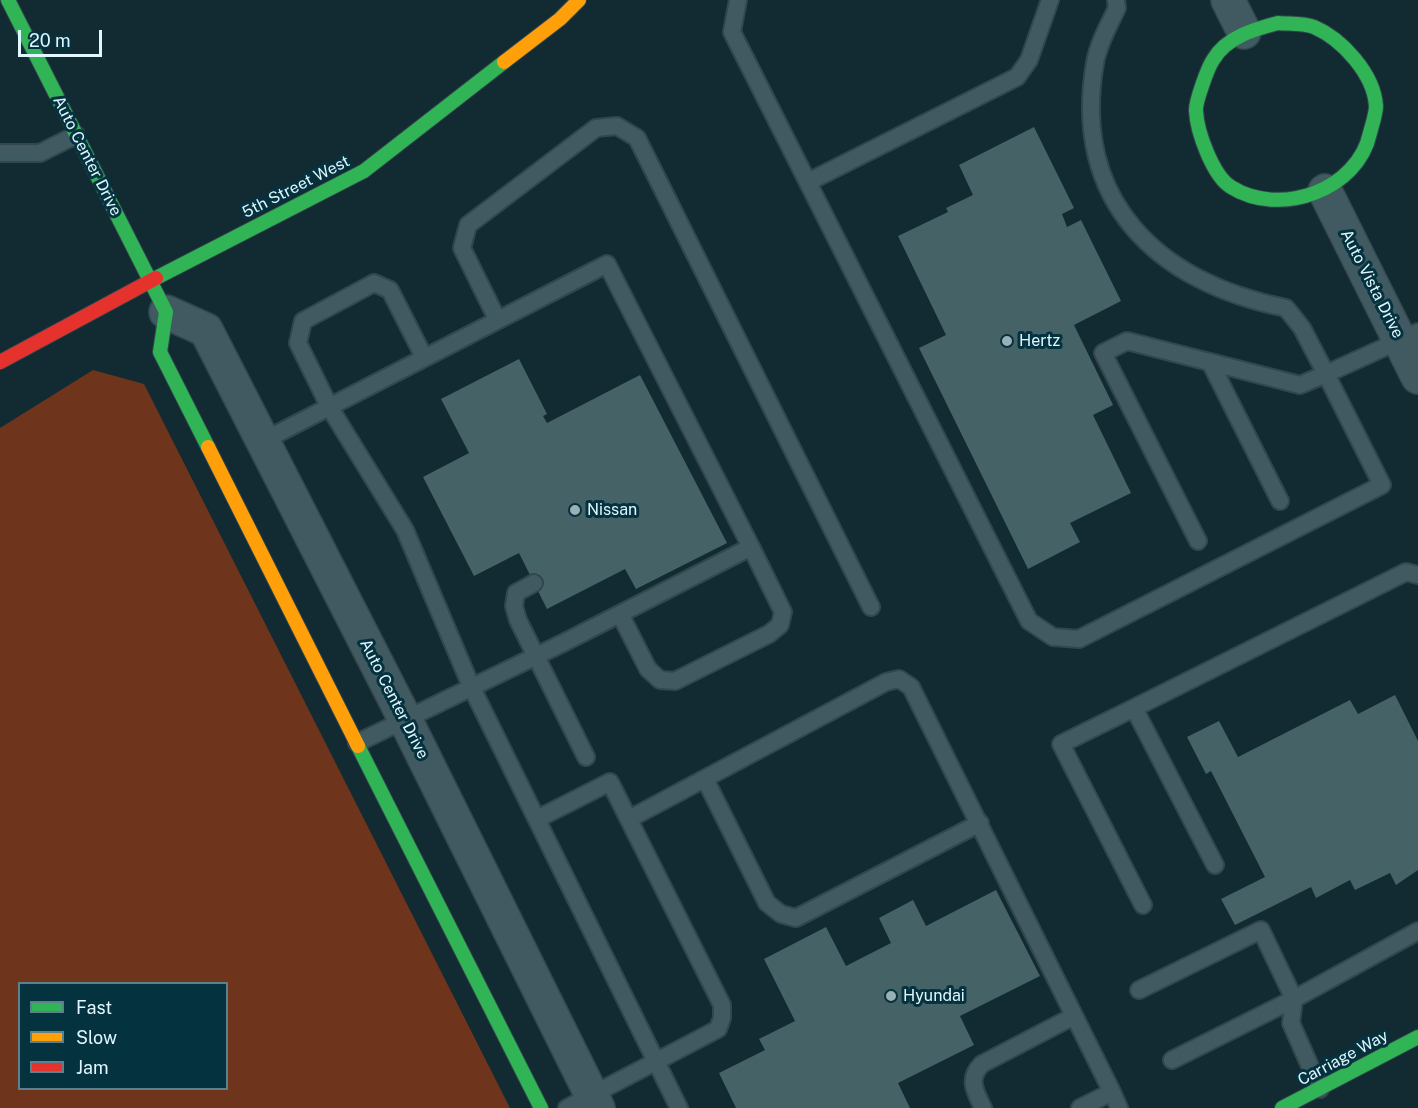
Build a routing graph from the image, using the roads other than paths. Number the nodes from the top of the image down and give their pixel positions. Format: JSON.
{"nodes":[{"id":1,"x":8,"y":0,"type":"edge"},
{"id":2,"x":579,"y":0,"type":"edge"},
{"id":3,"x":738,"y":0,"type":"edge"},
{"id":4,"x":1050,"y":0,"type":"edge"},
{"id":5,"x":1116,"y":0,"type":"edge"},
{"id":6,"x":1228,"y":0,"type":"edge"},
{"id":7,"x":1244,"y":32,"type":"junction"},
{"id":8,"x":76,"y":135,"type":"junction"},
{"id":9,"x":0,"y":153,"type":"edge"},
{"id":10,"x":808,"y":182,"type":"junction"},
{"id":11,"x":1325,"y":191,"type":"junction"},
{"id":12,"x":150,"y":281,"type":"junction"},
{"id":13,"x":166,"y":312,"type":"junction"},
{"id":14,"x":497,"y":319,"type":"junction"},
{"id":15,"x":1409,"y":336,"type":"edge"},
{"id":16,"x":424,"y":357,"type":"junction"},
{"id":17,"x":0,"y":362,"type":"edge"},
{"id":18,"x":1210,"y":362,"type":"junction"},
{"id":19,"x":1326,"y":374,"type":"junction"},
{"id":20,"x":1418,"y":377,"type":"edge"},
{"id":21,"x":330,"y":408,"type":"junction"},
{"id":22,"x":263,"y":441,"type":"junction"},
{"id":23,"x":1280,"y":501,"type":"dead end"},
{"id":24,"x":1198,"y":541,"type":"dead end"},
{"id":25,"x":752,"y":547,"type":"junction"},
{"id":26,"x":1418,"y":575,"type":"edge"},
{"id":27,"x":534,"y":583,"type":"dead end"},
{"id":28,"x":871,"y":608,"type":"dead end"},
{"id":29,"x":620,"y":614,"type":"junction"},
{"id":30,"x":536,"y":656,"type":"junction"},
{"id":31,"x":471,"y":686,"type":"junction"},
{"id":32,"x":1134,"y":708,"type":"junction"},
{"id":33,"x":405,"y":719,"type":"junction"},
{"id":34,"x":357,"y":743,"type":"junction"},
{"id":35,"x":586,"y":757,"type":"dead end"},
{"id":36,"x":705,"y":779,"type":"junction"},
{"id":37,"x":537,"y":819,"type":"junction"},
{"id":38,"x":629,"y":819,"type":"junction"},
{"id":39,"x":980,"y":823,"type":"junction"},
{"id":40,"x":1215,"y":865,"type":"dead end"},
{"id":41,"x":1143,"y":905,"type":"dead end"},
{"id":42,"x":1418,"y":931,"type":"edge"},
{"id":43,"x":1139,"y":990,"type":"dead end"},
{"id":44,"x":1294,"y":999,"type":"junction"},
{"id":45,"x":1074,"y":1016,"type":"junction"},
{"id":46,"x":1418,"y":1037,"type":"edge"},
{"id":47,"x":1172,"y":1060,"type":"dead end"},
{"id":48,"x":657,"y":1063,"type":"junction"},
{"id":49,"x":1320,"y":1089,"type":"junction"},
{"id":50,"x":1112,"y":1092,"type":"junction"},
{"id":51,"x":585,"y":1104,"type":"edge"},
{"id":52,"x":541,"y":1108,"type":"edge"},
{"id":53,"x":679,"y":1108,"type":"edge"},
{"id":54,"x":983,"y":1108,"type":"edge"},
{"id":55,"x":1080,"y":1108,"type":"edge"},
{"id":56,"x":1119,"y":1108,"type":"edge"},
{"id":57,"x":1282,"y":1108,"type":"edge"}],
"edges":[{"from":1,"to":8,"type":"street","name":"Auto Center Drive"},
{"from":2,"to":12,"type":"street","name":"5th Street West"},
{"from":3,"to":10,"type":"lane"},
{"from":4,"to":10,"type":"lane"},
{"from":5,"to":19,"type":"lane"},
{"from":6,"to":7,"type":"street"},
{"from":7,"to":11,"type":"street"},
{"from":7,"to":11,"type":"street"},
{"from":8,"to":9,"type":"lane"},
{"from":8,"to":12,"type":"street","name":"Auto Center Drive"},
{"from":10,"to":19,"type":"lane"},
{"from":11,"to":15,"type":"street","name":"Auto Vista Drive"},
{"from":12,"to":13,"type":"street","name":"Auto Center Drive"},
{"from":12,"to":17,"type":"street","name":"5th Street West"},
{"from":13,"to":22,"type":"street","name":"Auto Center Drive"},
{"from":13,"to":34,"type":"street"},
{"from":14,"to":16,"type":"lane"},
{"from":14,"to":25,"type":"lane"},
{"from":14,"to":28,"type":"lane"},
{"from":15,"to":19,"type":"lane"},
{"from":15,"to":20,"type":"street","name":"Auto Vista Drive"},
{"from":16,"to":21,"type":"lane"},
{"from":16,"to":21,"type":"lane"},
{"from":18,"to":19,"type":"lane"},
{"from":18,"to":23,"type":"lane"},
{"from":18,"to":24,"type":"lane"},
{"from":21,"to":22,"type":"lane"},
{"from":21,"to":31,"type":"lane"},
{"from":22,"to":33,"type":"street","name":"Auto Center Drive"},
{"from":25,"to":29,"type":"lane"},
{"from":25,"to":29,"type":"lane"},
{"from":26,"to":32,"type":"lane"},
{"from":27,"to":30,"type":"lane"},
{"from":29,"to":30,"type":"lane"},
{"from":30,"to":31,"type":"lane"},
{"from":30,"to":35,"type":"lane"},
{"from":31,"to":33,"type":"lane"},
{"from":31,"to":37,"type":"lane"},
{"from":32,"to":40,"type":"lane"},
{"from":32,"to":41,"type":"lane"},
{"from":33,"to":34,"type":"lane"},
{"from":33,"to":51,"type":"street","name":"Auto Center Drive"},
{"from":34,"to":52,"type":"street"},
{"from":36,"to":38,"type":"lane"},
{"from":36,"to":39,"type":"lane"},
{"from":36,"to":39,"type":"lane"},
{"from":37,"to":38,"type":"lane"},
{"from":37,"to":48,"type":"lane"},
{"from":38,"to":48,"type":"lane"},
{"from":39,"to":45,"type":"lane"},
{"from":42,"to":44,"type":"lane"},
{"from":43,"to":44,"type":"lane"},
{"from":44,"to":47,"type":"lane"},
{"from":44,"to":49,"type":"lane"},
{"from":45,"to":50,"type":"lane"},
{"from":45,"to":54,"type":"lane"},
{"from":46,"to":49,"type":"street","name":"Carriage Way"},
{"from":48,"to":51,"type":"lane"},
{"from":48,"to":53,"type":"lane"},
{"from":49,"to":57,"type":"street","name":"Carriage Way"},
{"from":50,"to":55,"type":"lane"},
{"from":50,"to":56,"type":"lane"}]}
